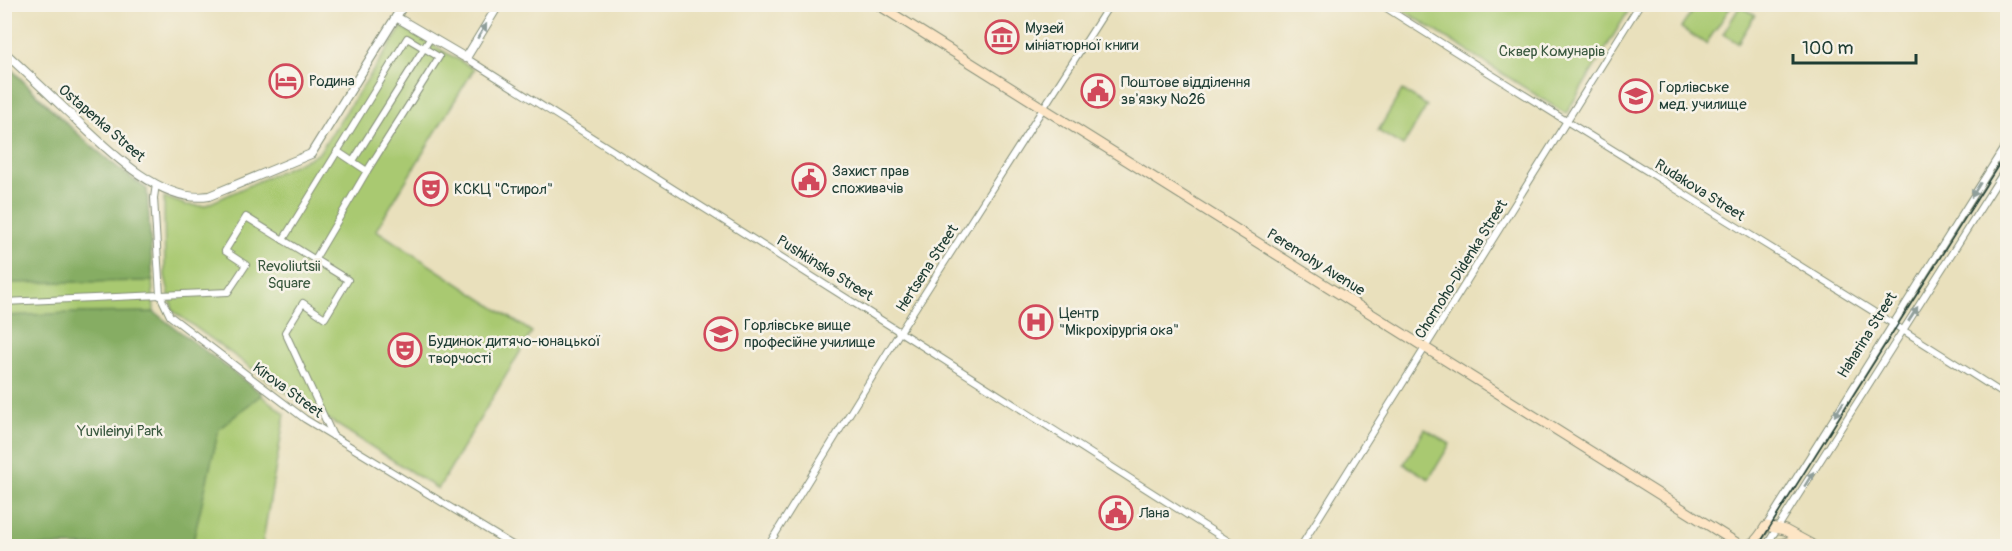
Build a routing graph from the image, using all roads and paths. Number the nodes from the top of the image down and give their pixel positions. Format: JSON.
{"nodes":[{"id":1,"x":404,"y":4,"type":"edge"},
{"id":2,"x":499,"y":4,"type":"edge"},
{"id":3,"x":878,"y":4,"type":"edge"},
{"id":4,"x":1110,"y":4,"type":"edge"},
{"id":5,"x":1380,"y":4,"type":"edge"},
{"id":6,"x":1641,"y":4,"type":"edge"},
{"id":7,"x":396,"y":16,"type":"junction"},
{"id":8,"x":431,"y":37,"type":"junction"},
{"id":9,"x":424,"y":48,"type":"junction"},
{"id":10,"x":4,"y":52,"type":"edge"},
{"id":11,"x":466,"y":58,"type":"junction"},
{"id":12,"x":1043,"y":109,"type":"junction"},
{"id":13,"x":1567,"y":123,"type":"junction"},
{"id":14,"x":2007,"y":141,"type":"edge"},
{"id":15,"x":337,"y":151,"type":"junction"},
{"id":16,"x":353,"y":161,"type":"junction"},
{"id":17,"x":2007,"y":165,"type":"edge"},
{"id":18,"x":368,"y":171,"type":"junction"},
{"id":19,"x":156,"y":184,"type":"junction"},
{"id":20,"x":283,"y":240,"type":"junction"},
{"id":21,"x":315,"y":259,"type":"junction"},
{"id":22,"x":160,"y":295,"type":"junction"},
{"id":23,"x":4,"y":302,"type":"edge"},
{"id":24,"x":1892,"y":323,"type":"junction"},
{"id":25,"x":1903,"y":330,"type":"junction"},
{"id":26,"x":900,"y":332,"type":"junction"},
{"id":27,"x":1425,"y":348,"type":"junction"},
{"id":28,"x":2007,"y":397,"type":"edge"},
{"id":29,"x":333,"y":436,"type":"junction"},
{"id":30,"x":1766,"y":526,"type":"junction"},
{"id":31,"x":1778,"y":528,"type":"junction"},
{"id":32,"x":1755,"y":544,"type":"edge"},
{"id":33,"x":1813,"y":545,"type":"edge"},
{"id":34,"x":514,"y":546,"type":"edge"},
{"id":35,"x":768,"y":546,"type":"edge"},
{"id":36,"x":1236,"y":546,"type":"edge"},
{"id":37,"x":1301,"y":546,"type":"edge"},
{"id":38,"x":1742,"y":546,"type":"edge"},
{"id":39,"x":1768,"y":546,"type":"edge"}],
"edges":[{"from":1,"to":7,"type":"street","name":"Ostapenka Street"},
{"from":11,"to":2,"type":"street","one_way":true},
{"from":3,"to":12,"type":"main road","name":"Peremohy Avenue"},
{"from":4,"to":12,"type":"street","name":"Hertsena Street"},
{"from":5,"to":13,"type":"street","name":"Rudakova Street"},
{"from":6,"to":13,"type":"street","name":"Chornoho-Didenka Street"},
{"from":7,"to":8,"type":"street","name":"Pushkinska Street"},
{"from":7,"to":19,"type":"street","name":"Ostapenka Street"},
{"from":8,"to":9,"type":"street"},
{"from":8,"to":11,"type":"street","name":"Pushkinska Street"},
{"from":9,"to":15,"type":"street"},
{"from":9,"to":16,"type":"street"},
{"from":9,"to":18,"type":"street"},
{"from":10,"to":19,"type":"street","name":"Ostapenka Street"},
{"from":11,"to":26,"type":"street","name":"Pushkinska Street"},
{"from":12,"to":26,"type":"street","name":"Hertsena Street"},
{"from":12,"to":27,"type":"main road","name":"Peremohy Avenue"},
{"from":13,"to":24,"type":"street","name":"Rudakova Street"},
{"from":13,"to":27,"type":"street","name":"Chornoho-Didenka Street"},
{"from":14,"to":24,"type":"street","name":"Haharina Street","one_way":true},
{"from":15,"to":16,"type":"street"},
{"from":15,"to":20,"type":"street"},
{"from":16,"to":18,"type":"street"},
{"from":25,"to":17,"type":"street","name":"Haharina Street","one_way":true},
{"from":18,"to":21,"type":"street"},
{"from":19,"to":22,"type":"street","name":"Kirova Street"},
{"from":20,"to":21,"type":"street"},
{"from":20,"to":22,"type":"street"},
{"from":21,"to":29,"type":"street"},
{"from":22,"to":23,"type":"street"},
{"from":22,"to":29,"type":"street","name":"Kirova Street"},
{"from":24,"to":25,"type":"street","name":"Rudakova Street"},
{"from":24,"to":30,"type":"street","name":"Haharina Street","one_way":true},
{"from":25,"to":28,"type":"street","name":"Rudakova Street"},
{"from":31,"to":25,"type":"street","name":"Haharina Street","one_way":true},
{"from":26,"to":35,"type":"street","name":"Hertsena Street"},
{"from":26,"to":36,"type":"street","name":"Pushkinska Street"},
{"from":27,"to":37,"type":"street","name":"Chornoho-Didenka Street"},
{"from":27,"to":38,"type":"main road","name":"Peremohy Avenue"},
{"from":29,"to":34,"type":"street","name":"Kirova Street"},
{"from":30,"to":31,"type":"main road"},
{"from":30,"to":32,"type":"main road","name":"Haharina Street"},
{"from":31,"to":33,"type":"main road"},
{"from":31,"to":39,"type":"street","name":"Haharina Street"},
{"from":32,"to":38,"type":"main road","name":"Peremohy Avenue"},
{"from":33,"to":39,"type":"main road"}]}
